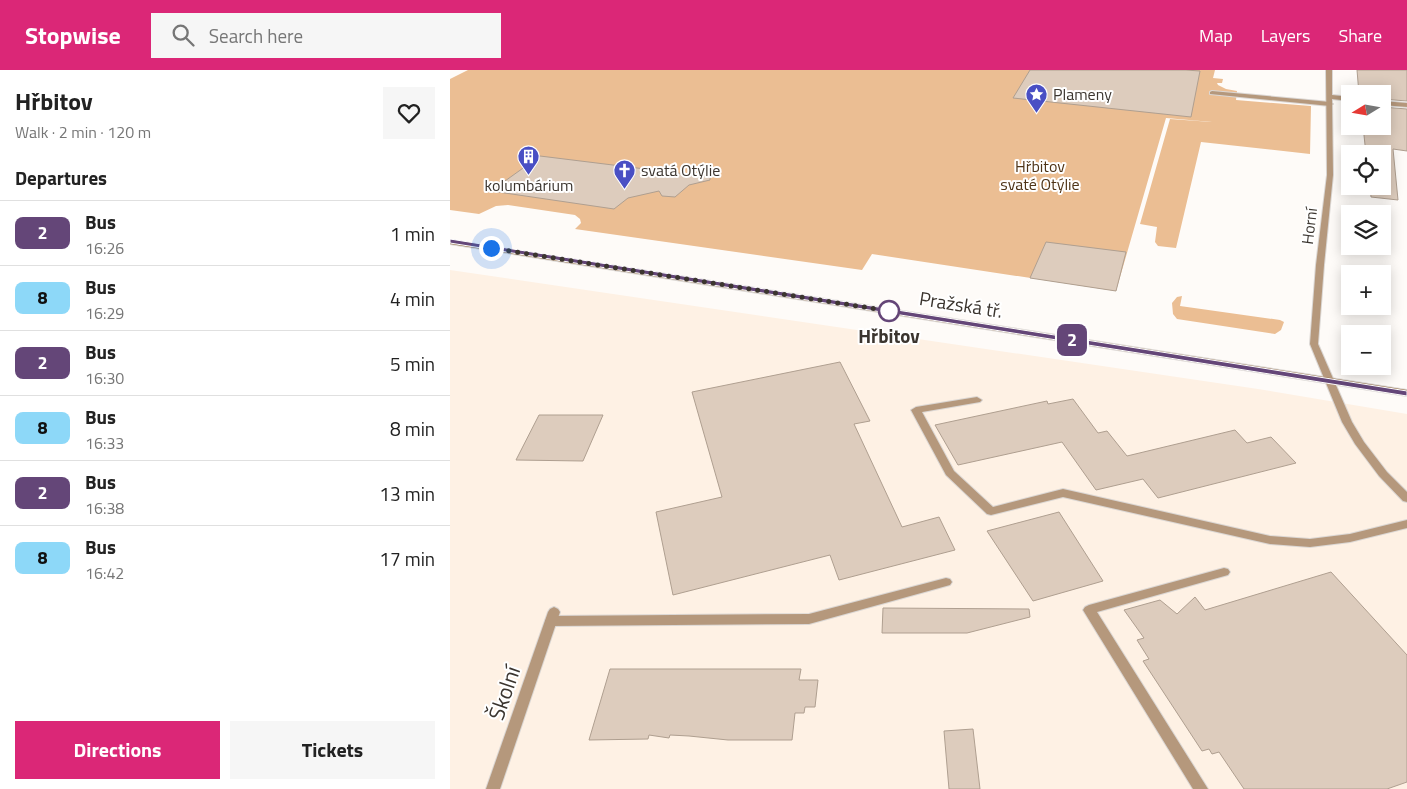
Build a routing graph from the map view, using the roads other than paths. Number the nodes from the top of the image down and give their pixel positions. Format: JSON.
{"nodes":[{"id":1,"x":1329,"y":70,"type":"edge"},
{"id":2,"x":1212,"y":92,"type":"dead end"},
{"id":3,"x":1341,"y":99,"type":"edge"},
{"id":4,"x":1330,"y":100,"type":"junction"},
{"id":5,"x":1391,"y":104,"type":"edge"},
{"id":6,"x":1407,"y":105,"type":"edge"},
{"id":7,"x":450,"y":242,"type":"edge"},
{"id":8,"x":1332,"y":382,"type":"junction"},
{"id":9,"x":1407,"y":393,"type":"edge"},
{"id":10,"x":977,"y":400,"type":"dead end"},
{"id":11,"x":1407,"y":498,"type":"edge"},
{"id":12,"x":1407,"y":524,"type":"edge"},
{"id":13,"x":1224,"y":572,"type":"dead end"},
{"id":14,"x":946,"y":582,"type":"dead end"},
{"id":15,"x":493,"y":789,"type":"edge"},
{"id":16,"x":1201,"y":789,"type":"edge"}],
"edges":[{"from":1,"to":4,"type":"street","name":"Horní"},
{"from":2,"to":4,"type":"street"},
{"from":3,"to":4,"type":"street"},
{"from":4,"to":8,"type":"street","name":"Horní"},
{"from":5,"to":6,"type":"street"},
{"from":7,"to":8,"type":"main road","name":"Pražská tř."},
{"from":8,"to":9,"type":"main road","name":"Pražská tř."},
{"from":8,"to":11,"type":"street","name":"Horní"},
{"from":10,"to":12,"type":"street"},
{"from":13,"to":16,"type":"street"},
{"from":14,"to":15,"type":"street","name":"Školní"}]}
